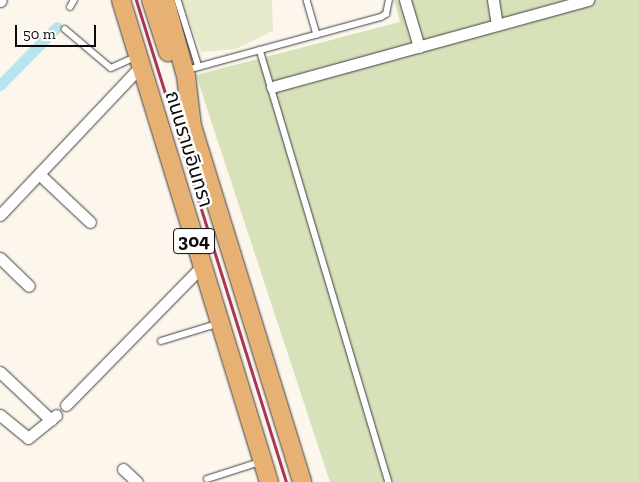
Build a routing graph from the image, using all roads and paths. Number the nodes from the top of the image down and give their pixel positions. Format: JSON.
{"nodes":[{"id":1,"x":74,"y":0,"type":"edge"},
{"id":2,"x":121,"y":0,"type":"edge"},
{"id":3,"x":152,"y":0,"type":"edge"},
{"id":4,"x":165,"y":0,"type":"edge"},
{"id":5,"x":178,"y":0,"type":"edge"},
{"id":6,"x":307,"y":0,"type":"edge"},
{"id":7,"x":389,"y":0,"type":"edge"},
{"id":8,"x":405,"y":0,"type":"edge"},
{"id":9,"x":493,"y":0,"type":"edge"},
{"id":10,"x":588,"y":0,"type":"edge"},
{"id":11,"x":70,"y":7,"type":"dead end"},
{"id":12,"x":497,"y":25,"type":"junction"},
{"id":13,"x":65,"y":29,"type":"dead end"},
{"id":14,"x":317,"y":35,"type":"junction"},
{"id":15,"x":419,"y":47,"type":"junction"},
{"id":16,"x":260,"y":50,"type":"junction"},
{"id":17,"x":140,"y":61,"type":"junction"},
{"id":18,"x":192,"y":69,"type":"junction"},
{"id":19,"x":272,"y":87,"type":"junction"},
{"id":20,"x":192,"y":126,"type":"junction"},
{"id":21,"x":39,"y":174,"type":"junction"},
{"id":22,"x":0,"y":215,"type":"edge"},
{"id":23,"x":90,"y":222,"type":"dead end"},
{"id":24,"x":0,"y":258,"type":"edge"},
{"id":25,"x":202,"y":266,"type":"junction"},
{"id":26,"x":29,"y":286,"type":"dead end"},
{"id":27,"x":220,"y":323,"type":"junction"},
{"id":28,"x":161,"y":341,"type":"dead end"},
{"id":29,"x":0,"y":372,"type":"edge"},
{"id":30,"x":66,"y":405,"type":"dead end"},
{"id":31,"x":0,"y":415,"type":"edge"},
{"id":32,"x":262,"y":461,"type":"junction"},
{"id":33,"x":123,"y":469,"type":"dead end"},
{"id":34,"x":207,"y":479,"type":"dead end"},
{"id":35,"x":138,"y":482,"type":"edge"},
{"id":36,"x":268,"y":482,"type":"edge"},
{"id":37,"x":302,"y":482,"type":"edge"},
{"id":38,"x":389,"y":482,"type":"edge"}],
"edges":[{"from":1,"to":11,"type":"lane"},
{"from":2,"to":17,"type":"main road","name":"ถนนรามอินทรา","number":"304"},
{"from":3,"to":20,"type":"main road","name":"ถนนรามอินทรา","number":"304"},
{"from":4,"to":18,"type":"main road","name":"ถนนรามอินทรา","number":"304"},
{"from":5,"to":18,"type":"lane"},
{"from":6,"to":14,"type":"lane"},
{"from":7,"to":14,"type":"lane"},
{"from":8,"to":15,"type":"street"},
{"from":9,"to":12,"type":"street"},
{"from":10,"to":12,"type":"street"},
{"from":12,"to":15,"type":"street"},
{"from":13,"to":17,"type":"lane"},
{"from":14,"to":16,"type":"lane"},
{"from":15,"to":19,"type":"street"},
{"from":16,"to":18,"type":"lane"},
{"from":16,"to":19,"type":"lane"},
{"from":17,"to":21,"type":"street"},
{"from":17,"to":25,"type":"main road","name":"ถนนรามอินทรา","number":"304"},
{"from":18,"to":20,"type":"main road","name":"ถนนรามอินทรา","number":"304"},
{"from":19,"to":38,"type":"lane"},
{"from":20,"to":37,"type":"main road","name":"ถนนรามอินทรา","number":"304"},
{"from":21,"to":22,"type":"street"},
{"from":21,"to":23,"type":"street"},
{"from":24,"to":26,"type":"street"},
{"from":25,"to":27,"type":"main road","name":"ถนนรามอินทรา","number":"304"},
{"from":25,"to":30,"type":"street"},
{"from":27,"to":28,"type":"lane"},
{"from":27,"to":32,"type":"main road","name":"ถนนรามอินทรา","number":"304"},
{"from":29,"to":31,"type":"street"},
{"from":32,"to":34,"type":"lane"},
{"from":32,"to":36,"type":"main road","name":"ถนนรามอินทรา","number":"304"},
{"from":33,"to":35,"type":"street"}]}
